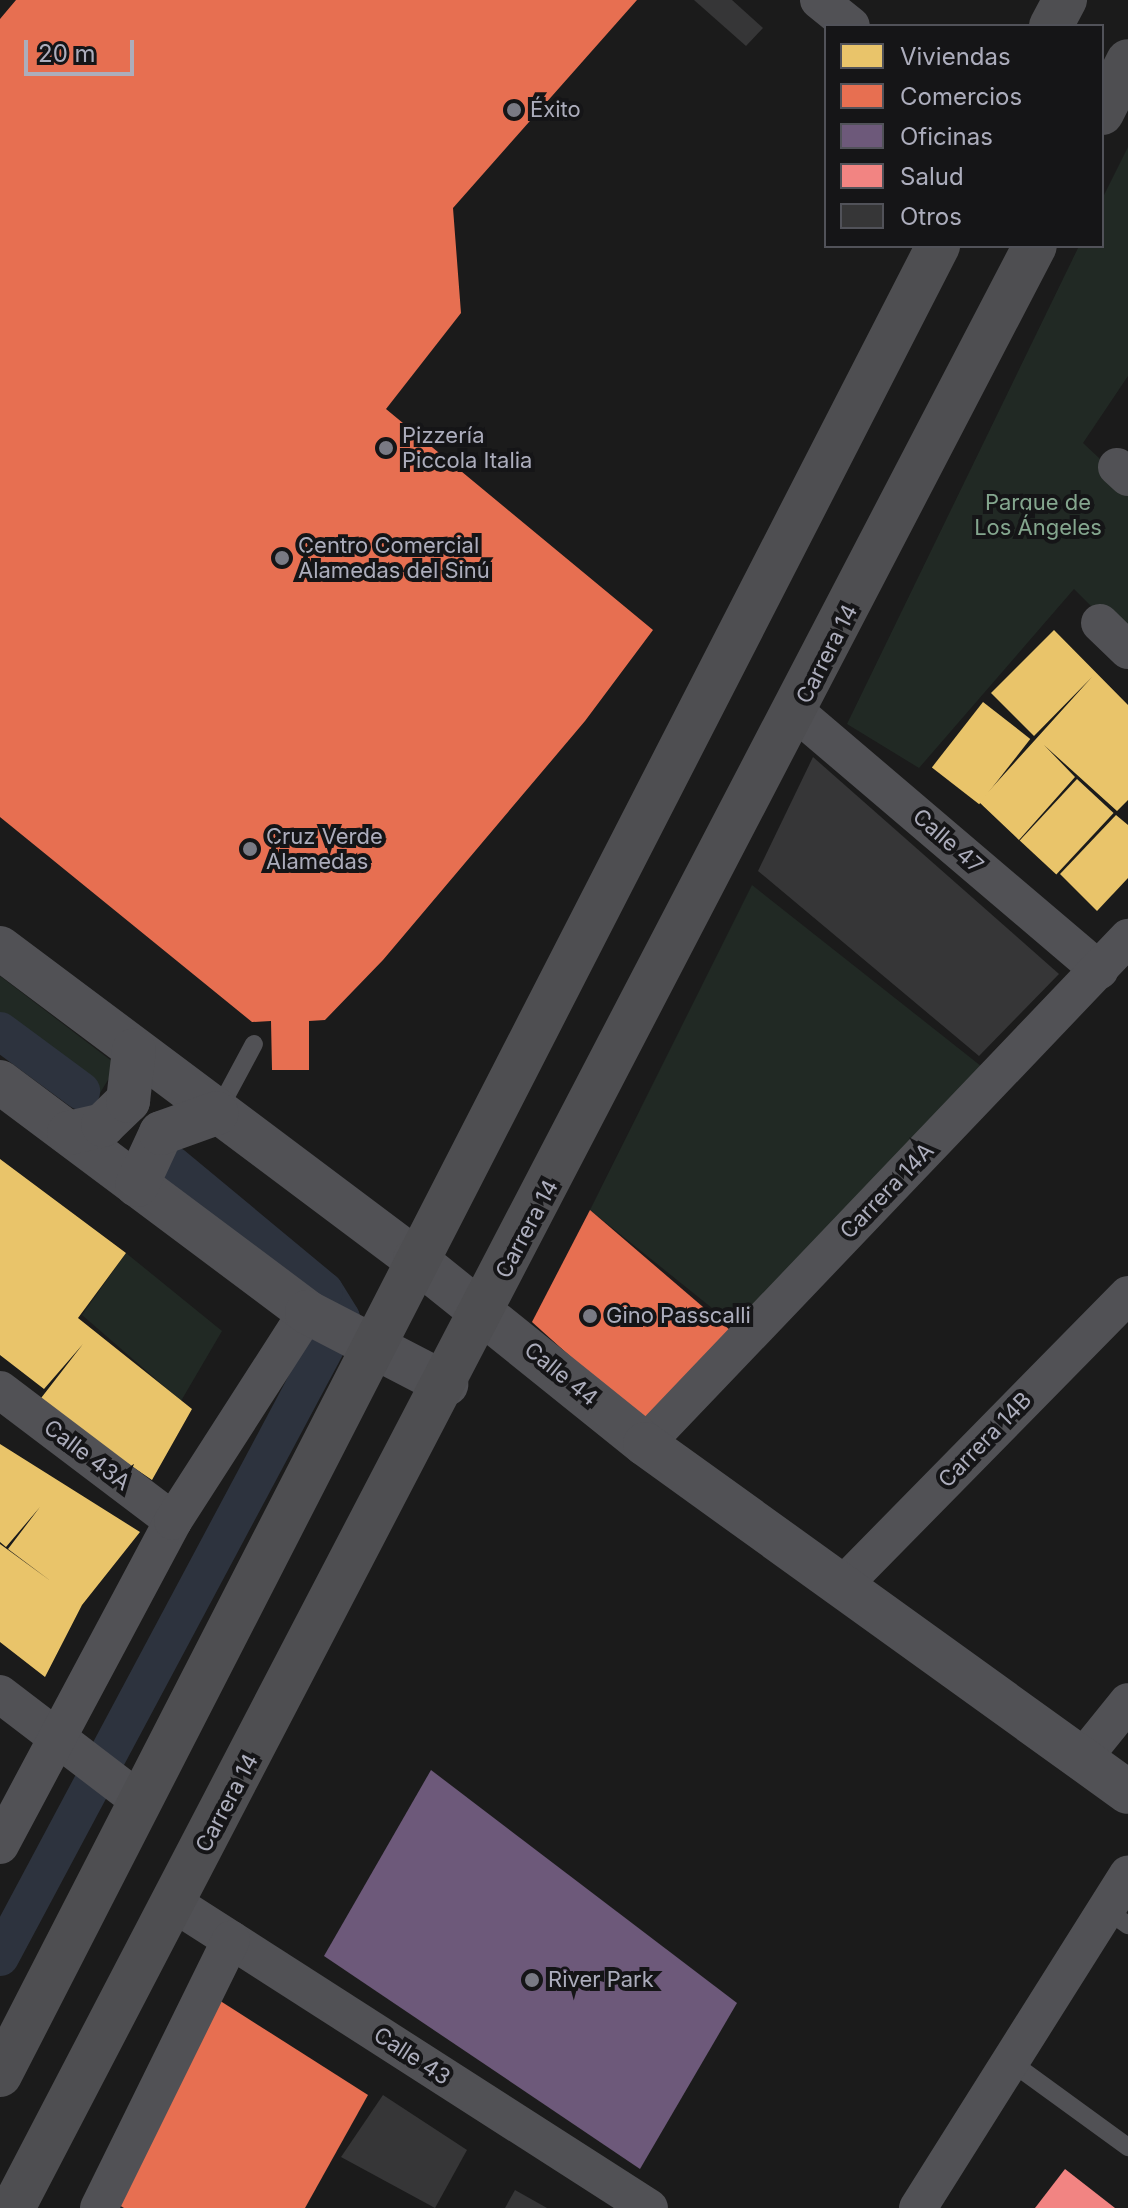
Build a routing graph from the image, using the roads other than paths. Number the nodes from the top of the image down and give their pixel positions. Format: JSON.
{"nodes":[{"id":1,"x":819,"y":0,"type":"edge"},
{"id":2,"x":1065,"y":0,"type":"edge"},
{"id":3,"x":849,"y":24,"type":"edge"},
{"id":4,"x":1052,"y":24,"type":"edge"},
{"id":5,"x":1128,"y":61,"type":"edge"},
{"id":6,"x":1104,"y":109,"type":"edge"},
{"id":7,"x":937,"y":248,"type":"edge"},
{"id":8,"x":1034,"y":248,"type":"edge"},
{"id":9,"x":1100,"y":623,"type":"dead end"},
{"id":10,"x":1128,"y":650,"type":"edge"},
{"id":11,"x":797,"y":713,"type":"junction"},
{"id":12,"x":1128,"y":938,"type":"edge"},
{"id":13,"x":0,"y":948,"type":"edge"},
{"id":14,"x":1099,"y":970,"type":"junction"},
{"id":15,"x":254,"y":1044,"type":"dead end"},
{"id":16,"x":134,"y":1050,"type":"junction"},
{"id":17,"x":0,"y":1082,"type":"edge"},
{"id":18,"x":217,"y":1113,"type":"junction"},
{"id":19,"x":69,"y":1133,"type":"junction"},
{"id":20,"x":137,"y":1185,"type":"junction"},
{"id":21,"x":415,"y":1259,"type":"junction"},
{"id":22,"x":1128,"y":1295,"type":"edge"},
{"id":23,"x":483,"y":1312,"type":"junction"},
{"id":24,"x":337,"y":1328,"type":"junction"},
{"id":25,"x":446,"y":1384,"type":"junction"},
{"id":26,"x":0,"y":1390,"type":"edge"},
{"id":27,"x":645,"y":1444,"type":"junction"},
{"id":28,"x":173,"y":1521,"type":"junction"},
{"id":29,"x":842,"y":1586,"type":"junction"},
{"id":30,"x":0,"y":1694,"type":"edge"},
{"id":31,"x":1128,"y":1702,"type":"edge"},
{"id":32,"x":67,"y":1745,"type":"junction"},
{"id":33,"x":1082,"y":1759,"type":"junction"},
{"id":34,"x":1128,"y":1792,"type":"edge"},
{"id":35,"x":131,"y":1793,"type":"junction"},
{"id":36,"x":0,"y":1845,"type":"edge"},
{"id":37,"x":1128,"y":1875,"type":"edge"},
{"id":38,"x":175,"y":1904,"type":"junction"},
{"id":39,"x":1118,"y":1917,"type":"edge"},
{"id":40,"x":231,"y":1940,"type":"junction"},
{"id":41,"x":1011,"y":2062,"type":"junction"},
{"id":42,"x":0,"y":2075,"type":"edge"},
{"id":43,"x":1128,"y":2147,"type":"edge"},
{"id":44,"x":19,"y":2205,"type":"edge"},
{"id":45,"x":99,"y":2208,"type":"edge"},
{"id":46,"x":649,"y":2208,"type":"edge"},
{"id":47,"x":918,"y":2208,"type":"edge"}],
"edges":[{"from":1,"to":3,"type":"street"},
{"from":2,"to":4,"type":"main road"},
{"from":5,"to":6,"type":"main road"},
{"from":7,"to":21,"type":"main road"},
{"from":8,"to":11,"type":"main road","name":"Carrera 14"},
{"from":9,"to":10,"type":"street"},
{"from":11,"to":14,"type":"street","name":"Calle 47"},
{"from":11,"to":23,"type":"main road","name":"Carrera 14"},
{"from":12,"to":14,"type":"street","name":"Carrera 14A"},
{"from":13,"to":16,"type":"street","name":"Calle 44"},
{"from":14,"to":27,"type":"street","name":"Carrera 14A"},
{"from":15,"to":18,"type":"lane"},
{"from":16,"to":18,"type":"street","name":"Calle 44"},
{"from":16,"to":19,"type":"street"},
{"from":17,"to":19,"type":"street"},
{"from":18,"to":20,"type":"street"},
{"from":18,"to":21,"type":"street","name":"Calle 44"},
{"from":19,"to":20,"type":"street"},
{"from":20,"to":24,"type":"street"},
{"from":21,"to":23,"type":"street","name":"Calle 44"},
{"from":21,"to":24,"type":"main road"},
{"from":22,"to":29,"type":"street","name":"Carrera 14B"},
{"from":23,"to":25,"type":"main road","name":"Carrera 14"},
{"from":23,"to":27,"type":"street","name":"Calle 44"},
{"from":24,"to":25,"type":"street"},
{"from":24,"to":28,"type":"street"},
{"from":24,"to":35,"type":"main road"},
{"from":25,"to":38,"type":"main road","name":"Carrera 14"},
{"from":26,"to":28,"type":"street","name":"Calle 43A"},
{"from":27,"to":29,"type":"street","name":"Calle 44"},
{"from":28,"to":32,"type":"street"},
{"from":29,"to":33,"type":"street","name":"Calle 44"},
{"from":30,"to":32,"type":"street"},
{"from":31,"to":33,"type":"street"},
{"from":32,"to":35,"type":"street"},
{"from":32,"to":36,"type":"street"},
{"from":33,"to":34,"type":"street","name":"Calle 44"},
{"from":35,"to":42,"type":"main road"},
{"from":37,"to":39,"type":"street"},
{"from":38,"to":40,"type":"street","name":"Calle 43"},
{"from":38,"to":44,"type":"main road","name":"Carrera 14"},
{"from":39,"to":41,"type":"street"},
{"from":40,"to":45,"type":"street"},
{"from":40,"to":46,"type":"street","name":"Calle 43"},
{"from":41,"to":43,"type":"lane"},
{"from":41,"to":47,"type":"street"}]}
